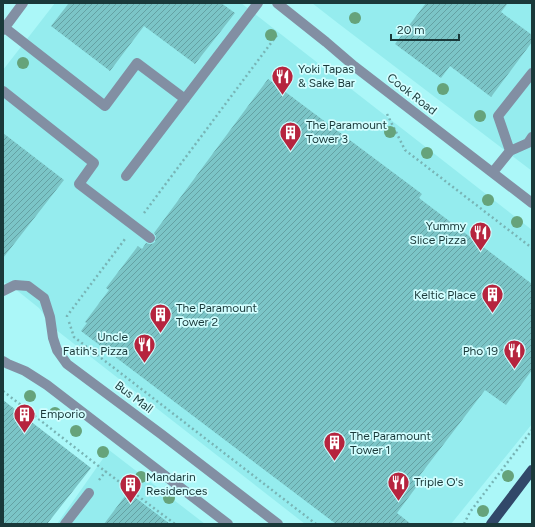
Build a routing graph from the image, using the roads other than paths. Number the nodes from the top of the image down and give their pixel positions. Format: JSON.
{"nodes":[{"id":1,"x":23,"y":3,"type":"edge"},
{"id":2,"x":258,"y":3,"type":"edge"},
{"id":3,"x":277,"y":3,"type":"edge"},
{"id":4,"x":4,"y":29,"type":"edge"},
{"id":5,"x":532,"y":73,"type":"edge"},
{"id":6,"x":3,"y":91,"type":"edge"},
{"id":7,"x":185,"y":99,"type":"junction"},
{"id":8,"x":532,"y":137,"type":"edge"},
{"id":9,"x":510,"y":151,"type":"junction"},
{"id":10,"x":493,"y":172,"type":"junction"},
{"id":11,"x":126,"y":176,"type":"dead end"},
{"id":12,"x":532,"y":203,"type":"edge"},
{"id":13,"x":150,"y":238,"type":"dead end"},
{"id":14,"x":3,"y":291,"type":"edge"},
{"id":15,"x":3,"y":361,"type":"edge"},
{"id":16,"x":532,"y":470,"type":"edge"},
{"id":17,"x":89,"y":493,"type":"dead end"},
{"id":18,"x":65,"y":524,"type":"edge"},
{"id":19,"x":228,"y":524,"type":"edge"},
{"id":20,"x":278,"y":524,"type":"edge"},
{"id":21,"x":492,"y":524,"type":"edge"}],
"edges":[{"from":1,"to":4,"type":"street"},
{"from":2,"to":7,"type":"street"},
{"from":3,"to":10,"type":"street","name":"Cook Road"},
{"from":4,"to":7,"type":"street"},
{"from":5,"to":9,"type":"street"},
{"from":6,"to":13,"type":"street"},
{"from":7,"to":11,"type":"street"},
{"from":8,"to":9,"type":"street"},
{"from":9,"to":10,"type":"street"},
{"from":10,"to":12,"type":"street","name":"Cook Road"},
{"from":14,"to":20,"type":"street","name":"Bus Mall"},
{"from":15,"to":19,"type":"street"},
{"from":16,"to":21,"type":"main road"},
{"from":17,"to":18,"type":"street"}]}
